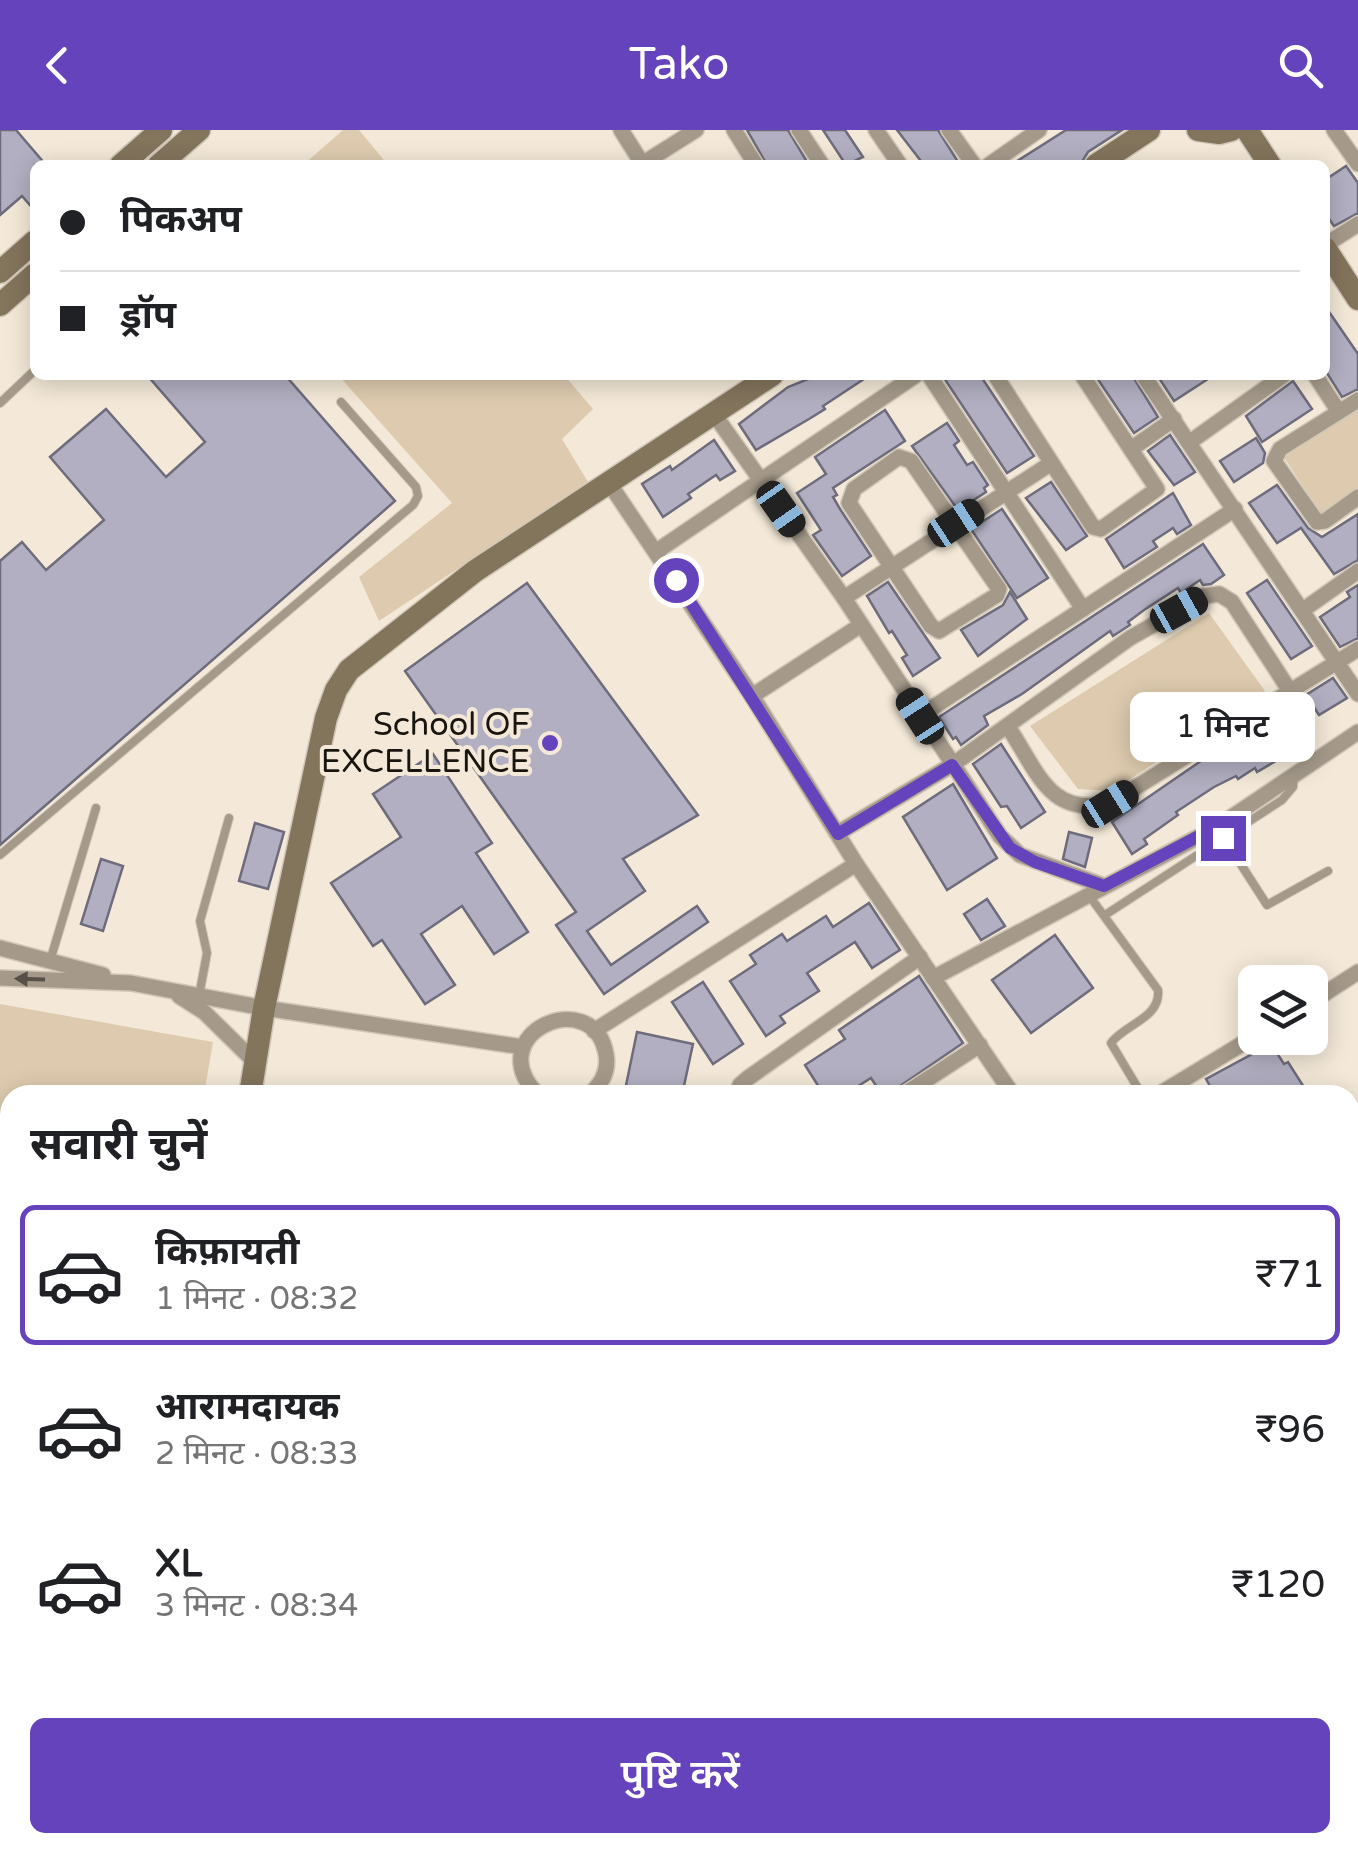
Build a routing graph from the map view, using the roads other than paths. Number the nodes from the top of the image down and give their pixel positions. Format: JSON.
{"nodes":[{"id":1,"x":161,"y":130,"type":"edge"},
{"id":2,"x":199,"y":130,"type":"edge"},
{"id":3,"x":621,"y":130,"type":"edge"},
{"id":4,"x":696,"y":130,"type":"edge"},
{"id":5,"x":734,"y":130,"type":"edge"},
{"id":6,"x":800,"y":130,"type":"edge"},
{"id":7,"x":876,"y":130,"type":"edge"},
{"id":8,"x":949,"y":130,"type":"edge"},
{"id":9,"x":1038,"y":130,"type":"edge"},
{"id":10,"x":1149,"y":130,"type":"edge"},
{"id":11,"x":1198,"y":130,"type":"edge"},
{"id":12,"x":1231,"y":130,"type":"edge"},
{"id":13,"x":1247,"y":130,"type":"edge"},
{"id":14,"x":1334,"y":130,"type":"edge"},
{"id":15,"x":127,"y":160,"type":"edge"},
{"id":16,"x":165,"y":160,"type":"edge"},
{"id":17,"x":640,"y":160,"type":"edge"},
{"id":18,"x":649,"y":160,"type":"edge"},
{"id":19,"x":753,"y":160,"type":"edge"},
{"id":20,"x":819,"y":160,"type":"edge"},
{"id":21,"x":897,"y":160,"type":"edge"},
{"id":22,"x":970,"y":160,"type":"edge"},
{"id":23,"x":995,"y":160,"type":"edge"},
{"id":24,"x":1104,"y":160,"type":"edge"},
{"id":25,"x":1267,"y":160,"type":"edge"},
{"id":26,"x":1358,"y":164,"type":"edge"},
{"id":27,"x":1358,"y":224,"type":"edge"},
{"id":28,"x":1330,"y":243,"type":"edge"},
{"id":29,"x":30,"y":245,"type":"edge"},
{"id":30,"x":0,"y":272,"type":"edge"},
{"id":31,"x":1332,"y":274,"type":"edge"},
{"id":32,"x":30,"y":278,"type":"edge"},
{"id":33,"x":1358,"y":299,"type":"edge"},
{"id":34,"x":0,"y":305,"type":"edge"},
{"id":35,"x":30,"y":375,"type":"edge"},
{"id":36,"x":765,"y":380,"type":"edge"},
{"id":37,"x":908,"y":380,"type":"edge"},
{"id":38,"x":932,"y":380,"type":"edge"},
{"id":39,"x":997,"y":380,"type":"edge"},
{"id":40,"x":1085,"y":380,"type":"edge"},
{"id":41,"x":1147,"y":380,"type":"edge"},
{"id":42,"x":1277,"y":380,"type":"edge"},
{"id":43,"x":1319,"y":380,"type":"edge"},
{"id":44,"x":1358,"y":400,"type":"edge"},
{"id":45,"x":341,"y":402,"type":"dead end"},
{"id":46,"x":0,"y":403,"type":"edge"},
{"id":47,"x":1339,"y":412,"type":"junction"},
{"id":48,"x":714,"y":414,"type":"junction"},
{"id":49,"x":1174,"y":420,"type":"junction"},
{"id":50,"x":1190,"y":442,"type":"junction"},
{"id":51,"x":1131,"y":449,"type":"junction"},
{"id":52,"x":1050,"y":464,"type":"junction"},
{"id":53,"x":760,"y":479,"type":"junction"},
{"id":54,"x":609,"y":482,"type":"junction"},
{"id":55,"x":1006,"y":490,"type":"junction"},
{"id":56,"x":1358,"y":497,"type":"edge"},
{"id":57,"x":1235,"y":509,"type":"junction"},
{"id":58,"x":956,"y":523,"type":"junction"},
{"id":59,"x":657,"y":551,"type":"junction"},
{"id":60,"x":892,"y":568,"type":"junction"},
{"id":61,"x":1358,"y":571,"type":"edge"},
{"id":62,"x":844,"y":598,"type":"junction"},
{"id":63,"x":1083,"y":609,"type":"junction"},
{"id":64,"x":1303,"y":610,"type":"junction"},
{"id":65,"x":860,"y":625,"type":"junction"},
{"id":66,"x":1358,"y":649,"type":"edge"},
{"id":67,"x":1338,"y":662,"type":"junction"},
{"id":68,"x":1290,"y":691,"type":"junction"},
{"id":69,"x":1358,"y":694,"type":"edge"},
{"id":70,"x":752,"y":696,"type":"junction"},
{"id":71,"x":920,"y":716,"type":"junction"},
{"id":72,"x":1008,"y":728,"type":"junction"},
{"id":73,"x":1358,"y":732,"type":"edge"},
{"id":74,"x":952,"y":765,"type":"junction"},
{"id":75,"x":96,"y":808,"type":"dead end"},
{"id":76,"x":230,"y":818,"type":"dead end"},
{"id":77,"x":1220,"y":832,"type":"junction"},
{"id":78,"x":838,"y":834,"type":"junction"},
{"id":79,"x":0,"y":855,"type":"edge"},
{"id":80,"x":856,"y":864,"type":"junction"},
{"id":81,"x":1328,"y":870,"type":"dead end"},
{"id":82,"x":1096,"y":890,"type":"junction"},
{"id":83,"x":1104,"y":915,"type":"junction"},
{"id":84,"x":0,"y":948,"type":"edge"},
{"id":85,"x":920,"y":957,"type":"junction"},
{"id":86,"x":50,"y":962,"type":"junction"},
{"id":87,"x":1358,"y":972,"type":"edge"},
{"id":88,"x":0,"y":978,"type":"edge"},
{"id":89,"x":933,"y":978,"type":"junction"},
{"id":90,"x":130,"y":983,"type":"junction"},
{"id":91,"x":171,"y":991,"type":"junction"},
{"id":92,"x":1328,"y":991,"type":"edge"},
{"id":93,"x":199,"y":996,"type":"junction"},
{"id":94,"x":264,"y":1008,"type":"junction"},
{"id":95,"x":594,"y":1031,"type":"junction"},
{"id":96,"x":980,"y":1045,"type":"junction"},
{"id":97,"x":1238,"y":1046,"type":"edge"},
{"id":98,"x":524,"y":1048,"type":"junction"},
{"id":99,"x":257,"y":1064,"type":"junction"},
{"id":100,"x":252,"y":1085,"type":"edge"},
{"id":101,"x":531,"y":1085,"type":"edge"},
{"id":102,"x":599,"y":1085,"type":"edge"},
{"id":103,"x":741,"y":1085,"type":"edge"},
{"id":104,"x":919,"y":1085,"type":"edge"},
{"id":105,"x":1006,"y":1085,"type":"edge"},
{"id":106,"x":1136,"y":1085,"type":"edge"},
{"id":107,"x":1174,"y":1085,"type":"edge"}],
"edges":[{"from":1,"to":15,"type":"street"},
{"from":2,"to":16,"type":"street"},
{"from":3,"to":17,"type":"street"},
{"from":4,"to":18,"type":"street"},
{"from":5,"to":19,"type":"street"},
{"from":6,"to":20,"type":"street"},
{"from":7,"to":21,"type":"street"},
{"from":8,"to":22,"type":"street"},
{"from":9,"to":23,"type":"street"},
{"from":10,"to":24,"type":"street"},
{"from":11,"to":12,"type":"street"},
{"from":13,"to":25,"type":"street"},
{"from":14,"to":26,"type":"street"},
{"from":27,"to":28,"type":"street"},
{"from":29,"to":30,"type":"street"},
{"from":31,"to":33,"type":"street"},
{"from":32,"to":34,"type":"street"},
{"from":35,"to":46,"type":"lane"},
{"from":36,"to":48,"type":"street"},
{"from":37,"to":53,"type":"street"},
{"from":38,"to":55,"type":"street"},
{"from":39,"to":52,"type":"street"},
{"from":40,"to":51,"type":"street"},
{"from":41,"to":49,"type":"street"},
{"from":42,"to":50,"type":"street"},
{"from":43,"to":47,"type":"street"},
{"from":44,"to":47,"type":"street"},
{"from":45,"to":79,"type":"lane"},
{"from":47,"to":56,"type":"street"},
{"from":48,"to":53,"type":"street"},
{"from":48,"to":54,"type":"street"},
{"from":49,"to":50,"type":"street"},
{"from":49,"to":51,"type":"street"},
{"from":50,"to":57,"type":"street"},
{"from":51,"to":52,"type":"street"},
{"from":52,"to":55,"type":"street"},
{"from":53,"to":59,"type":"street"},
{"from":53,"to":62,"type":"street"},
{"from":54,"to":59,"type":"street"},
{"from":54,"to":94,"type":"street"},
{"from":55,"to":58,"type":"street"},
{"from":55,"to":63,"type":"street"},
{"from":57,"to":63,"type":"street"},
{"from":57,"to":64,"type":"street"},
{"from":58,"to":60,"type":"street"},
{"from":58,"to":60,"type":"street"},
{"from":58,"to":60,"type":"street"},
{"from":59,"to":70,"type":"street"},
{"from":60,"to":62,"type":"street"},
{"from":61,"to":64,"type":"street"},
{"from":62,"to":65,"type":"street"},
{"from":63,"to":71,"type":"street"},
{"from":64,"to":67,"type":"street"},
{"from":65,"to":70,"type":"street"},
{"from":65,"to":71,"type":"street"},
{"from":66,"to":67,"type":"street"},
{"from":67,"to":68,"type":"street"},
{"from":67,"to":69,"type":"street"},
{"from":68,"to":72,"type":"street"},
{"from":68,"to":72,"type":"street"},
{"from":70,"to":78,"type":"street"},
{"from":71,"to":74,"type":"street"},
{"from":72,"to":74,"type":"street"},
{"from":73,"to":77,"type":"street"},
{"from":74,"to":78,"type":"street"},
{"from":74,"to":82,"type":"street"},
{"from":75,"to":86,"type":"lane"},
{"from":76,"to":93,"type":"lane"},
{"from":77,"to":81,"type":"lane"},
{"from":77,"to":82,"type":"street"},
{"from":77,"to":83,"type":"lane"},
{"from":78,"to":80,"type":"street"},
{"from":80,"to":85,"type":"street"},
{"from":80,"to":95,"type":"street"},
{"from":82,"to":83,"type":"lane"},
{"from":82,"to":89,"type":"street"},
{"from":83,"to":106,"type":"lane"},
{"from":84,"to":86,"type":"street"},
{"from":85,"to":89,"type":"street"},
{"from":85,"to":103,"type":"street"},
{"from":86,"to":90,"type":"street"},
{"from":87,"to":92,"type":"street"},
{"from":90,"to":88,"type":"street","one_way":true},
{"from":89,"to":96,"type":"street"},
{"from":90,"to":91,"type":"street"},
{"from":91,"to":93,"type":"street"},
{"from":91,"to":99,"type":"street"},
{"from":93,"to":94,"type":"street"},
{"from":94,"to":98,"type":"street"},
{"from":94,"to":99,"type":"street"},
{"from":95,"to":98,"type":"street"},
{"from":95,"to":102,"type":"street"},
{"from":96,"to":104,"type":"street"},
{"from":96,"to":105,"type":"street"},
{"from":97,"to":107,"type":"street"},
{"from":98,"to":101,"type":"street"},
{"from":99,"to":100,"type":"street"}]}
